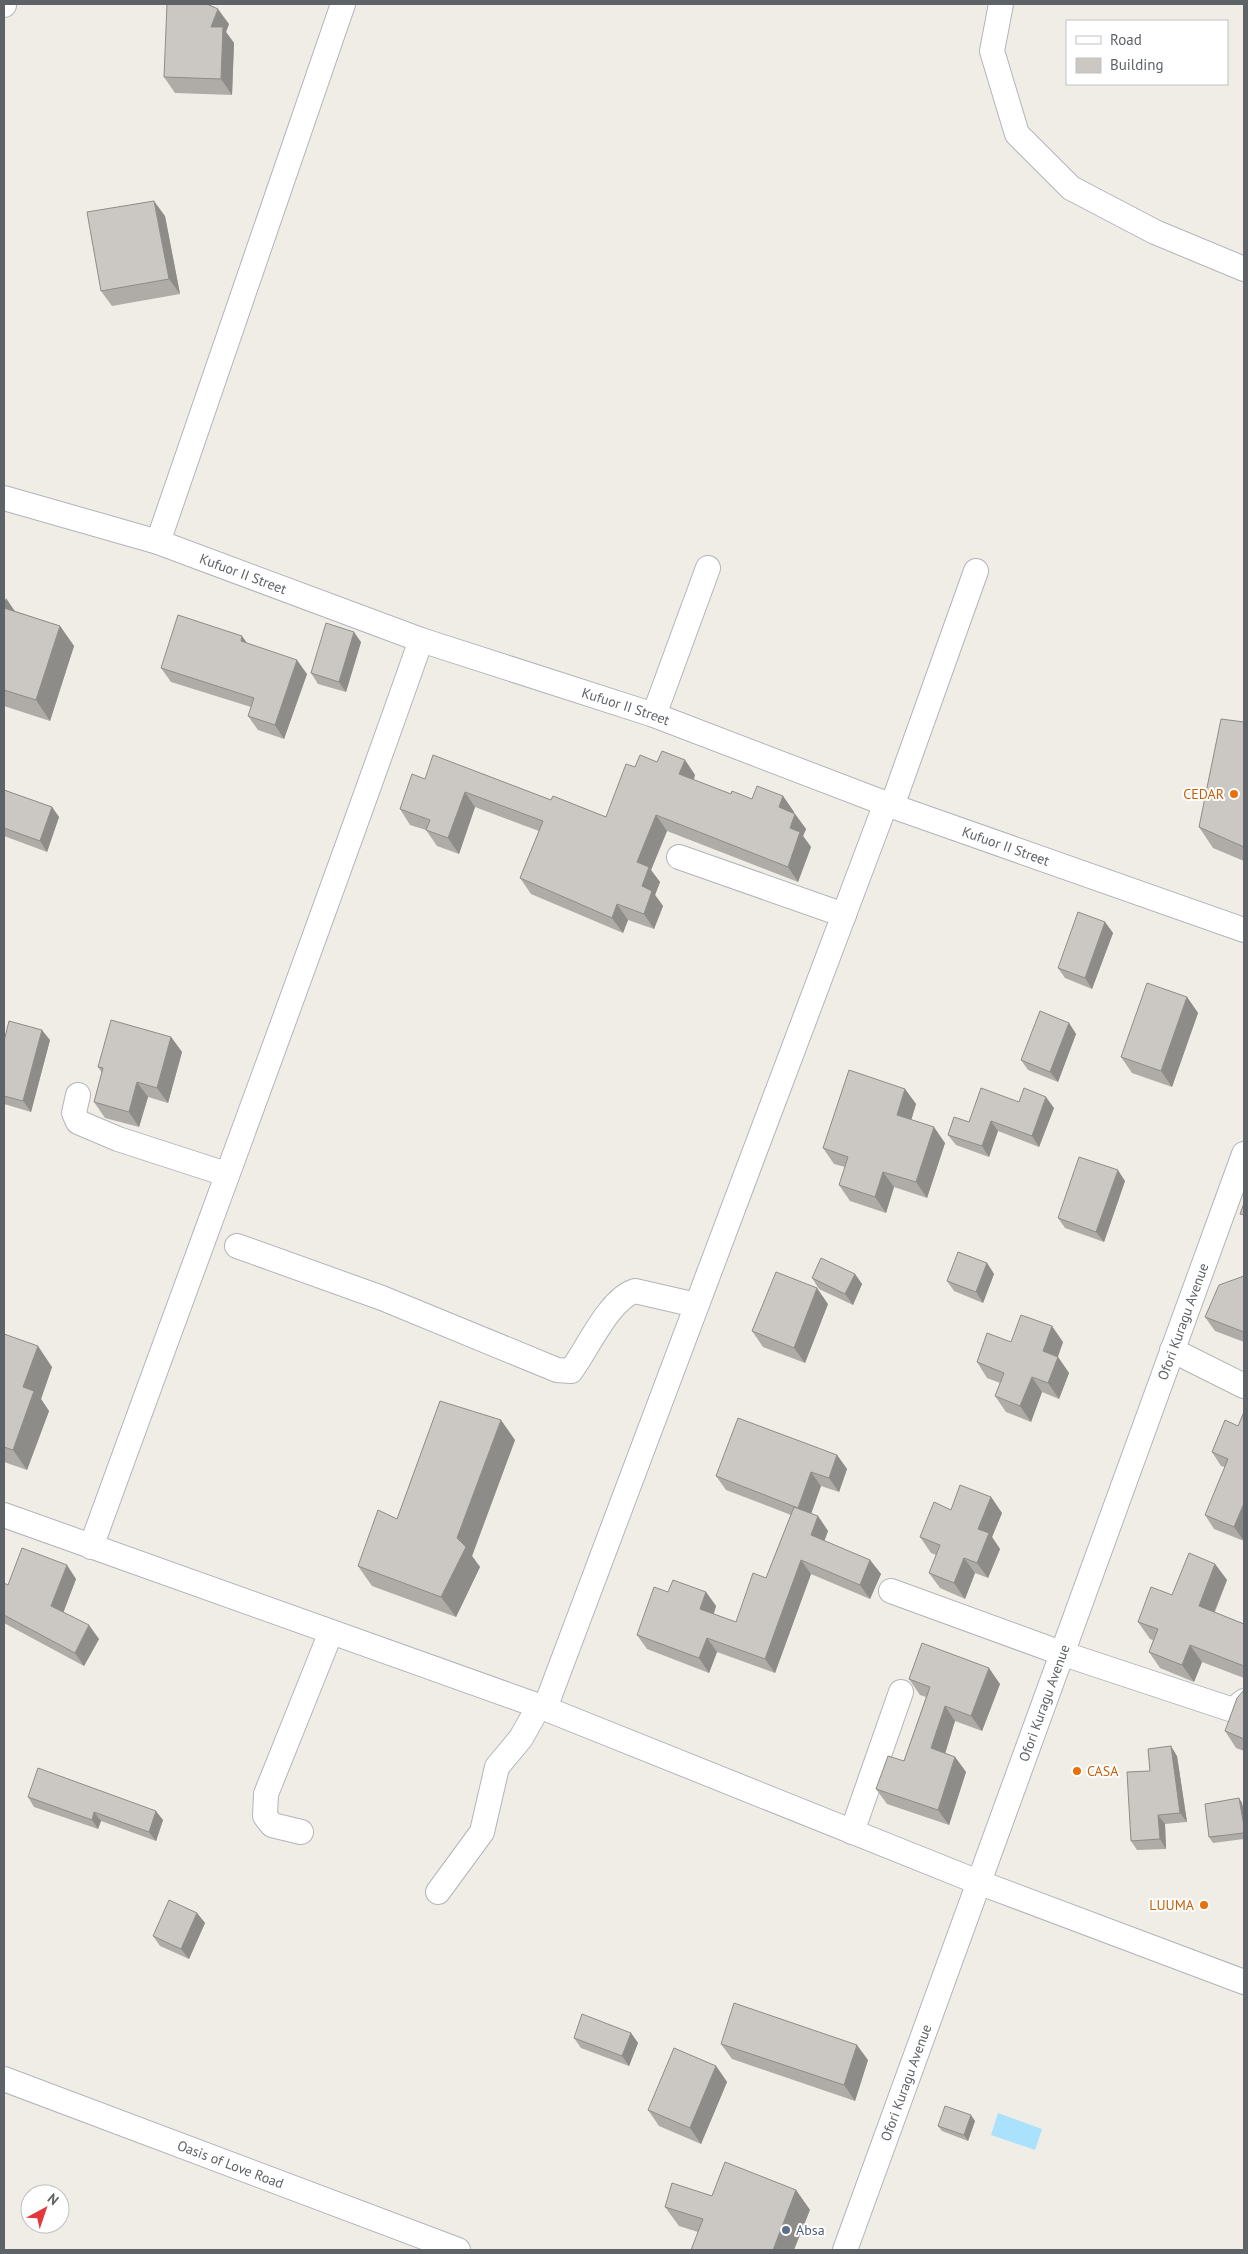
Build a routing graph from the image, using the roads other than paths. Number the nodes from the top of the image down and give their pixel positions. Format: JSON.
{"nodes":[{"id":1,"x":344,"y":4,"type":"edge"},
{"id":2,"x":1001,"y":4,"type":"edge"},
{"id":3,"x":1244,"y":269,"type":"edge"},
{"id":4,"x":4,"y":498,"type":"edge"},
{"id":5,"x":158,"y":542,"type":"junction"},
{"id":6,"x":708,"y":568,"type":"dead end"},
{"id":7,"x":976,"y":571,"type":"dead end"},
{"id":8,"x":421,"y":640,"type":"junction"},
{"id":9,"x":654,"y":715,"type":"junction"},
{"id":10,"x":889,"y":804,"type":"junction"},
{"id":11,"x":679,"y":857,"type":"dead end"},
{"id":12,"x":844,"y":915,"type":"junction"},
{"id":13,"x":1244,"y":930,"type":"edge"},
{"id":14,"x":78,"y":1096,"type":"dead end"},
{"id":15,"x":1244,"y":1154,"type":"edge"},
{"id":16,"x":226,"y":1174,"type":"junction"},
{"id":17,"x":237,"y":1246,"type":"dead end"},
{"id":18,"x":696,"y":1305,"type":"junction"},
{"id":19,"x":1172,"y":1350,"type":"junction"},
{"id":20,"x":1244,"y":1386,"type":"edge"},
{"id":21,"x":4,"y":1514,"type":"edge"},
{"id":22,"x":91,"y":1546,"type":"junction"},
{"id":23,"x":891,"y":1591,"type":"dead end"},
{"id":24,"x":331,"y":1632,"type":"junction"},
{"id":25,"x":1062,"y":1653,"type":"junction"},
{"id":26,"x":901,"y":1692,"type":"dead end"},
{"id":27,"x":1244,"y":1701,"type":"edge"},
{"id":28,"x":542,"y":1707,"type":"junction"},
{"id":29,"x":301,"y":1832,"type":"dead end"},
{"id":30,"x":852,"y":1832,"type":"junction"},
{"id":31,"x":978,"y":1882,"type":"junction"},
{"id":32,"x":438,"y":1892,"type":"dead end"},
{"id":33,"x":1244,"y":1982,"type":"edge"},
{"id":34,"x":4,"y":2079,"type":"edge"},
{"id":35,"x":458,"y":2250,"type":"edge"},
{"id":36,"x":845,"y":2250,"type":"edge"}],
"edges":[{"from":1,"to":5,"type":"street"},
{"from":2,"to":3,"type":"street"},
{"from":4,"to":5,"type":"street","name":"Kufuor II Street"},
{"from":5,"to":8,"type":"street","name":"Kufuor II Street"},
{"from":6,"to":9,"type":"street"},
{"from":7,"to":10,"type":"street"},
{"from":8,"to":9,"type":"street","name":"Kufuor II Street"},
{"from":8,"to":16,"type":"street"},
{"from":9,"to":10,"type":"street","name":"Kufuor II Street"},
{"from":10,"to":12,"type":"street"},
{"from":10,"to":13,"type":"street","name":"Kufuor II Street"},
{"from":11,"to":12,"type":"street"},
{"from":12,"to":18,"type":"street"},
{"from":14,"to":16,"type":"street"},
{"from":15,"to":19,"type":"street","name":"Ofori Kuragu Avenue"},
{"from":16,"to":22,"type":"street"},
{"from":17,"to":18,"type":"street"},
{"from":18,"to":28,"type":"street"},
{"from":19,"to":20,"type":"street"},
{"from":19,"to":25,"type":"street","name":"Ofori Kuragu Avenue"},
{"from":21,"to":22,"type":"street"},
{"from":22,"to":24,"type":"street"},
{"from":23,"to":25,"type":"street"},
{"from":24,"to":28,"type":"street"},
{"from":24,"to":29,"type":"street"},
{"from":25,"to":27,"type":"street"},
{"from":25,"to":31,"type":"street","name":"Ofori Kuragu Avenue"},
{"from":26,"to":30,"type":"street"},
{"from":28,"to":30,"type":"street"},
{"from":28,"to":32,"type":"street"},
{"from":30,"to":31,"type":"street"},
{"from":31,"to":33,"type":"street"},
{"from":31,"to":36,"type":"street","name":"Ofori Kuragu Avenue"},
{"from":34,"to":35,"type":"street","name":"Oasis of Love Road"}]}
